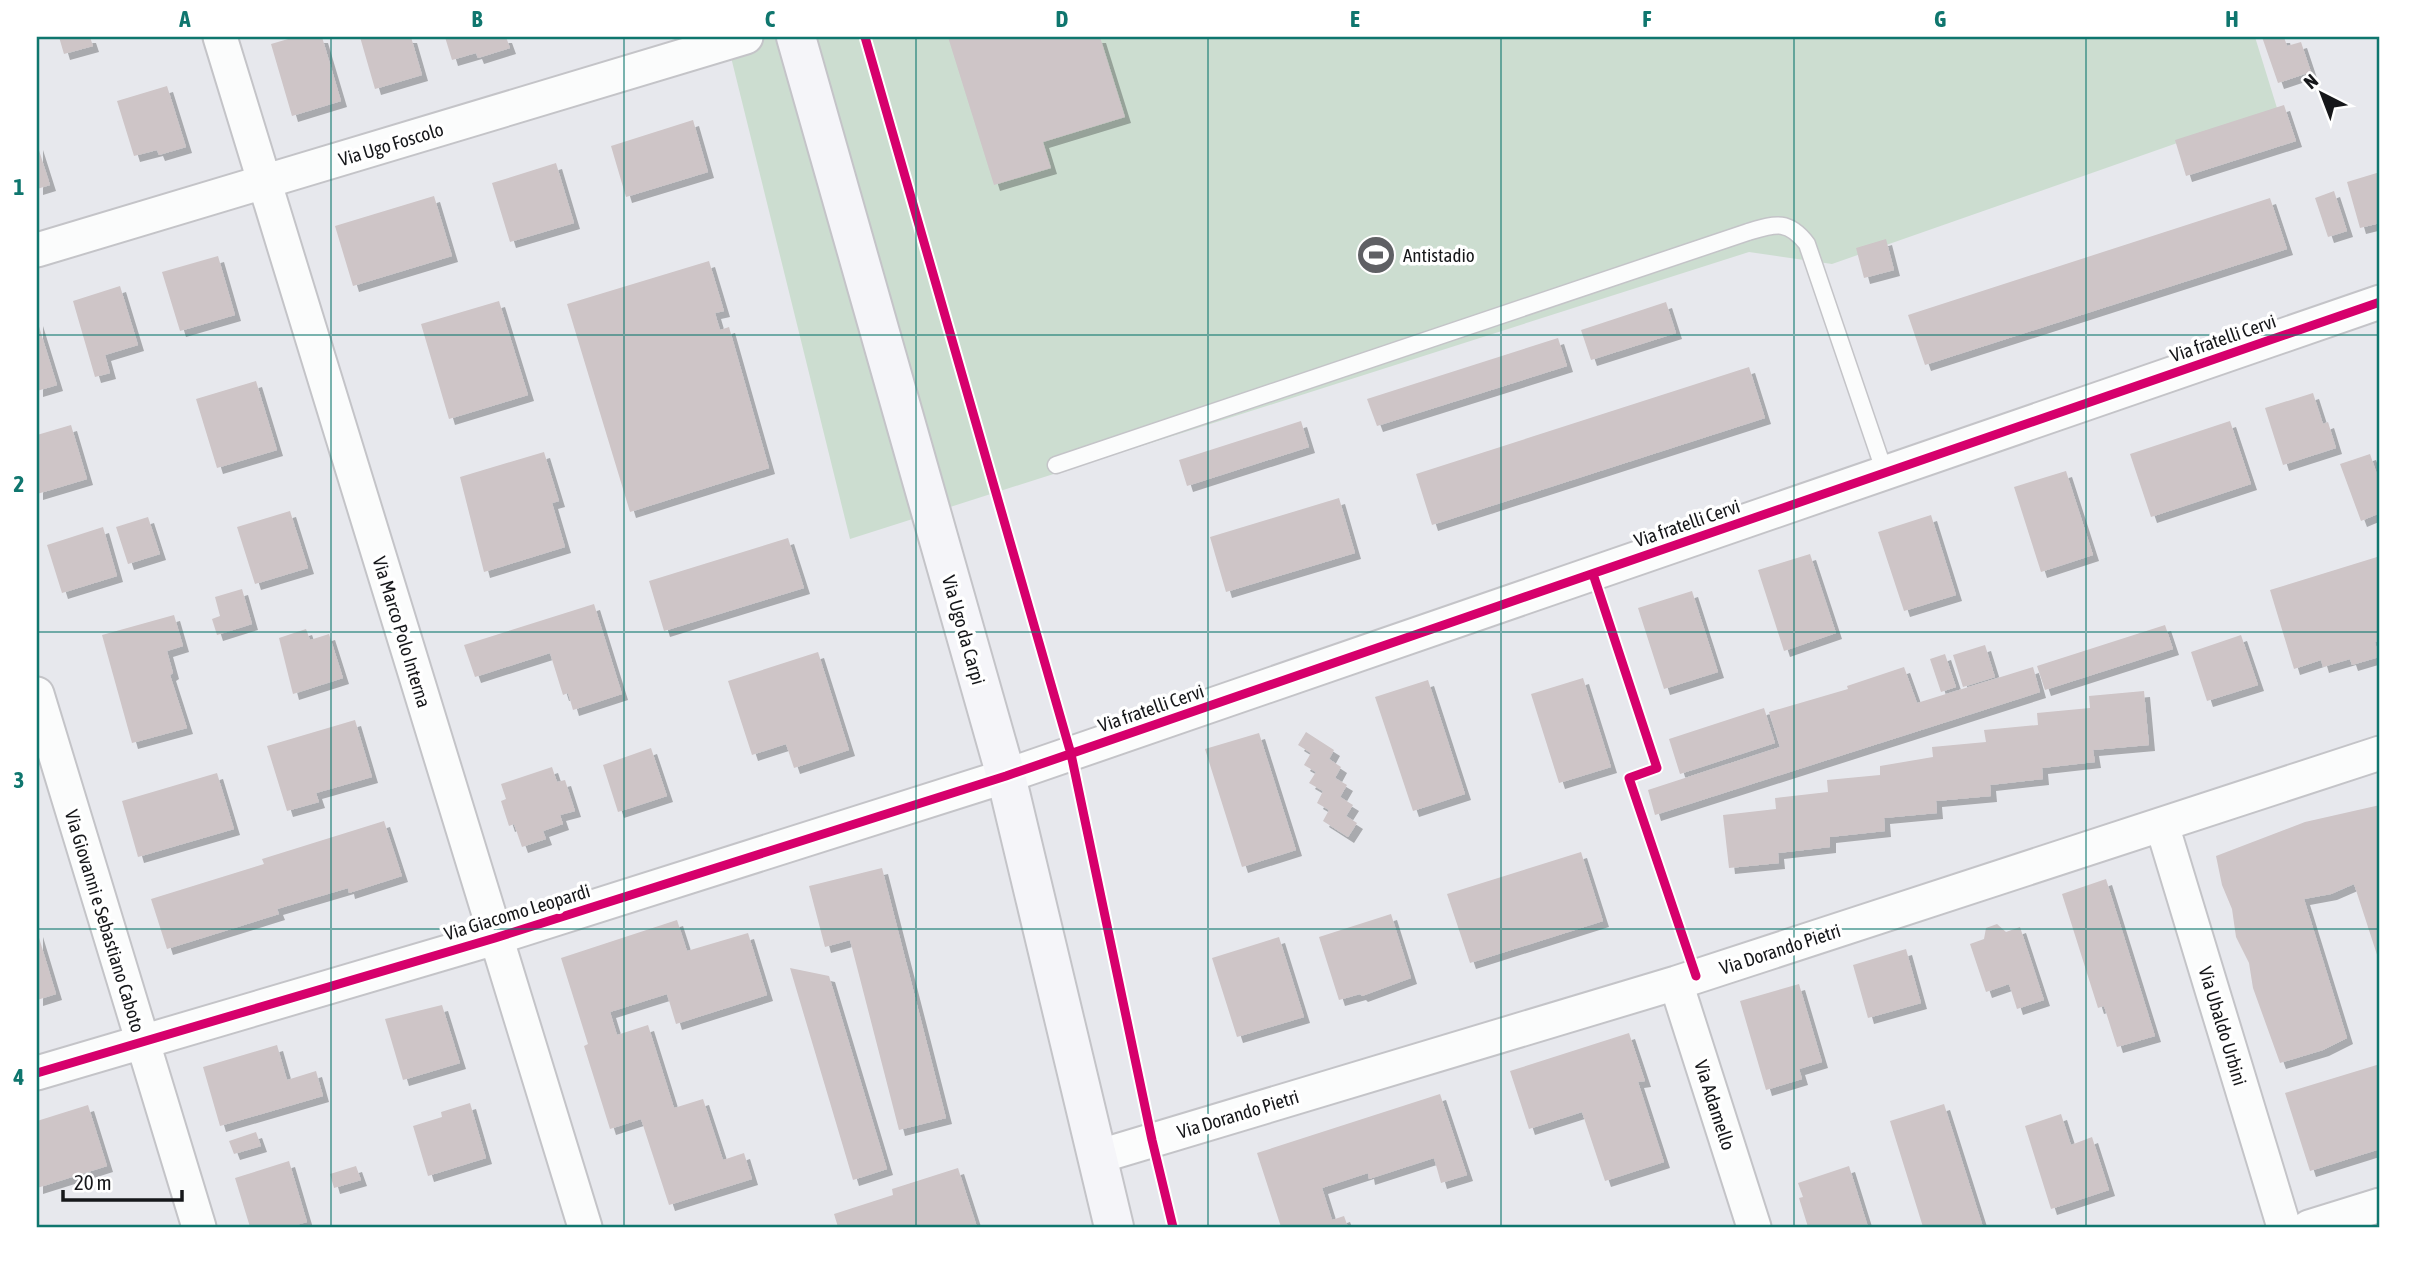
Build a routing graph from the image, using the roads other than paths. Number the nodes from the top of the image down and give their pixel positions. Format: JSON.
{"nodes":[{"id":1,"x":220,"y":37,"type":"edge"},
{"id":2,"x":746,"y":37,"type":"edge"},
{"id":3,"x":796,"y":37,"type":"edge"},
{"id":4,"x":265,"y":182,"type":"junction"},
{"id":5,"x":37,"y":250,"type":"edge"},
{"id":6,"x":2380,"y":302,"type":"edge"},
{"id":7,"x":1056,"y":465,"type":"dead end"},
{"id":8,"x":1885,"y":473,"type":"junction"},
{"id":9,"x":37,"y":694,"type":"edge"},
{"id":10,"x":2380,"y":753,"type":"edge"},
{"id":11,"x":1006,"y":776,"type":"junction"},
{"id":12,"x":2162,"y":825,"type":"junction"},
{"id":13,"x":495,"y":938,"type":"junction"},
{"id":14,"x":1676,"y":983,"type":"junction"},
{"id":15,"x":141,"y":1041,"type":"junction"},
{"id":16,"x":37,"y":1073,"type":"edge"},
{"id":17,"x":1097,"y":1157,"type":"junction"},
{"id":18,"x":2380,"y":1205,"type":"edge"},
{"id":19,"x":199,"y":1227,"type":"edge"},
{"id":20,"x":585,"y":1227,"type":"edge"},
{"id":21,"x":1114,"y":1227,"type":"edge"},
{"id":22,"x":1754,"y":1227,"type":"edge"},
{"id":23,"x":2284,"y":1227,"type":"edge"},
{"id":24,"x":2309,"y":1227,"type":"edge"}],
"edges":[{"from":1,"to":4,"type":"street","name":"Via Marco Polo Interna"},
{"from":2,"to":4,"type":"street","name":"Via Ugo Foscolo"},
{"from":3,"to":11,"type":"street","name":"Via Ugo da Carpi"},
{"from":4,"to":5,"type":"street","name":"Via Ugo Foscolo"},
{"from":4,"to":13,"type":"street","name":"Via Marco Polo Interna"},
{"from":6,"to":8,"type":"street","name":"Via fratelli Cervi"},
{"from":7,"to":8,"type":"lane"},
{"from":8,"to":11,"type":"street","name":"Via fratelli Cervi"},
{"from":9,"to":15,"type":"street","name":"Via Giovanni e Sebastiano Caboto"},
{"from":10,"to":12,"type":"street","name":"Via Dorando Pietri"},
{"from":11,"to":13,"type":"street","name":"Via Giacomo Leopardi"},
{"from":11,"to":17,"type":"street","name":"Via Ugo da Carpi"},
{"from":12,"to":14,"type":"street","name":"Via Dorando Pietri"},
{"from":12,"to":23,"type":"street","name":"Via Ubaldo Urbini"},
{"from":13,"to":15,"type":"street","name":"Via Giacomo Leopardi"},
{"from":13,"to":20,"type":"street","name":"Via Marco Polo Interna"},
{"from":14,"to":17,"type":"street","name":"Via Dorando Pietri"},
{"from":14,"to":22,"type":"street","name":"Via Adamello"},
{"from":15,"to":16,"type":"street","name":"Via Giacomo Leopardi"},
{"from":15,"to":19,"type":"street","name":"Via Giovanni e Sebastiano Caboto"},
{"from":17,"to":21,"type":"street","name":"Via Ugo da Carpi"},
{"from":18,"to":24,"type":"street"}]}
